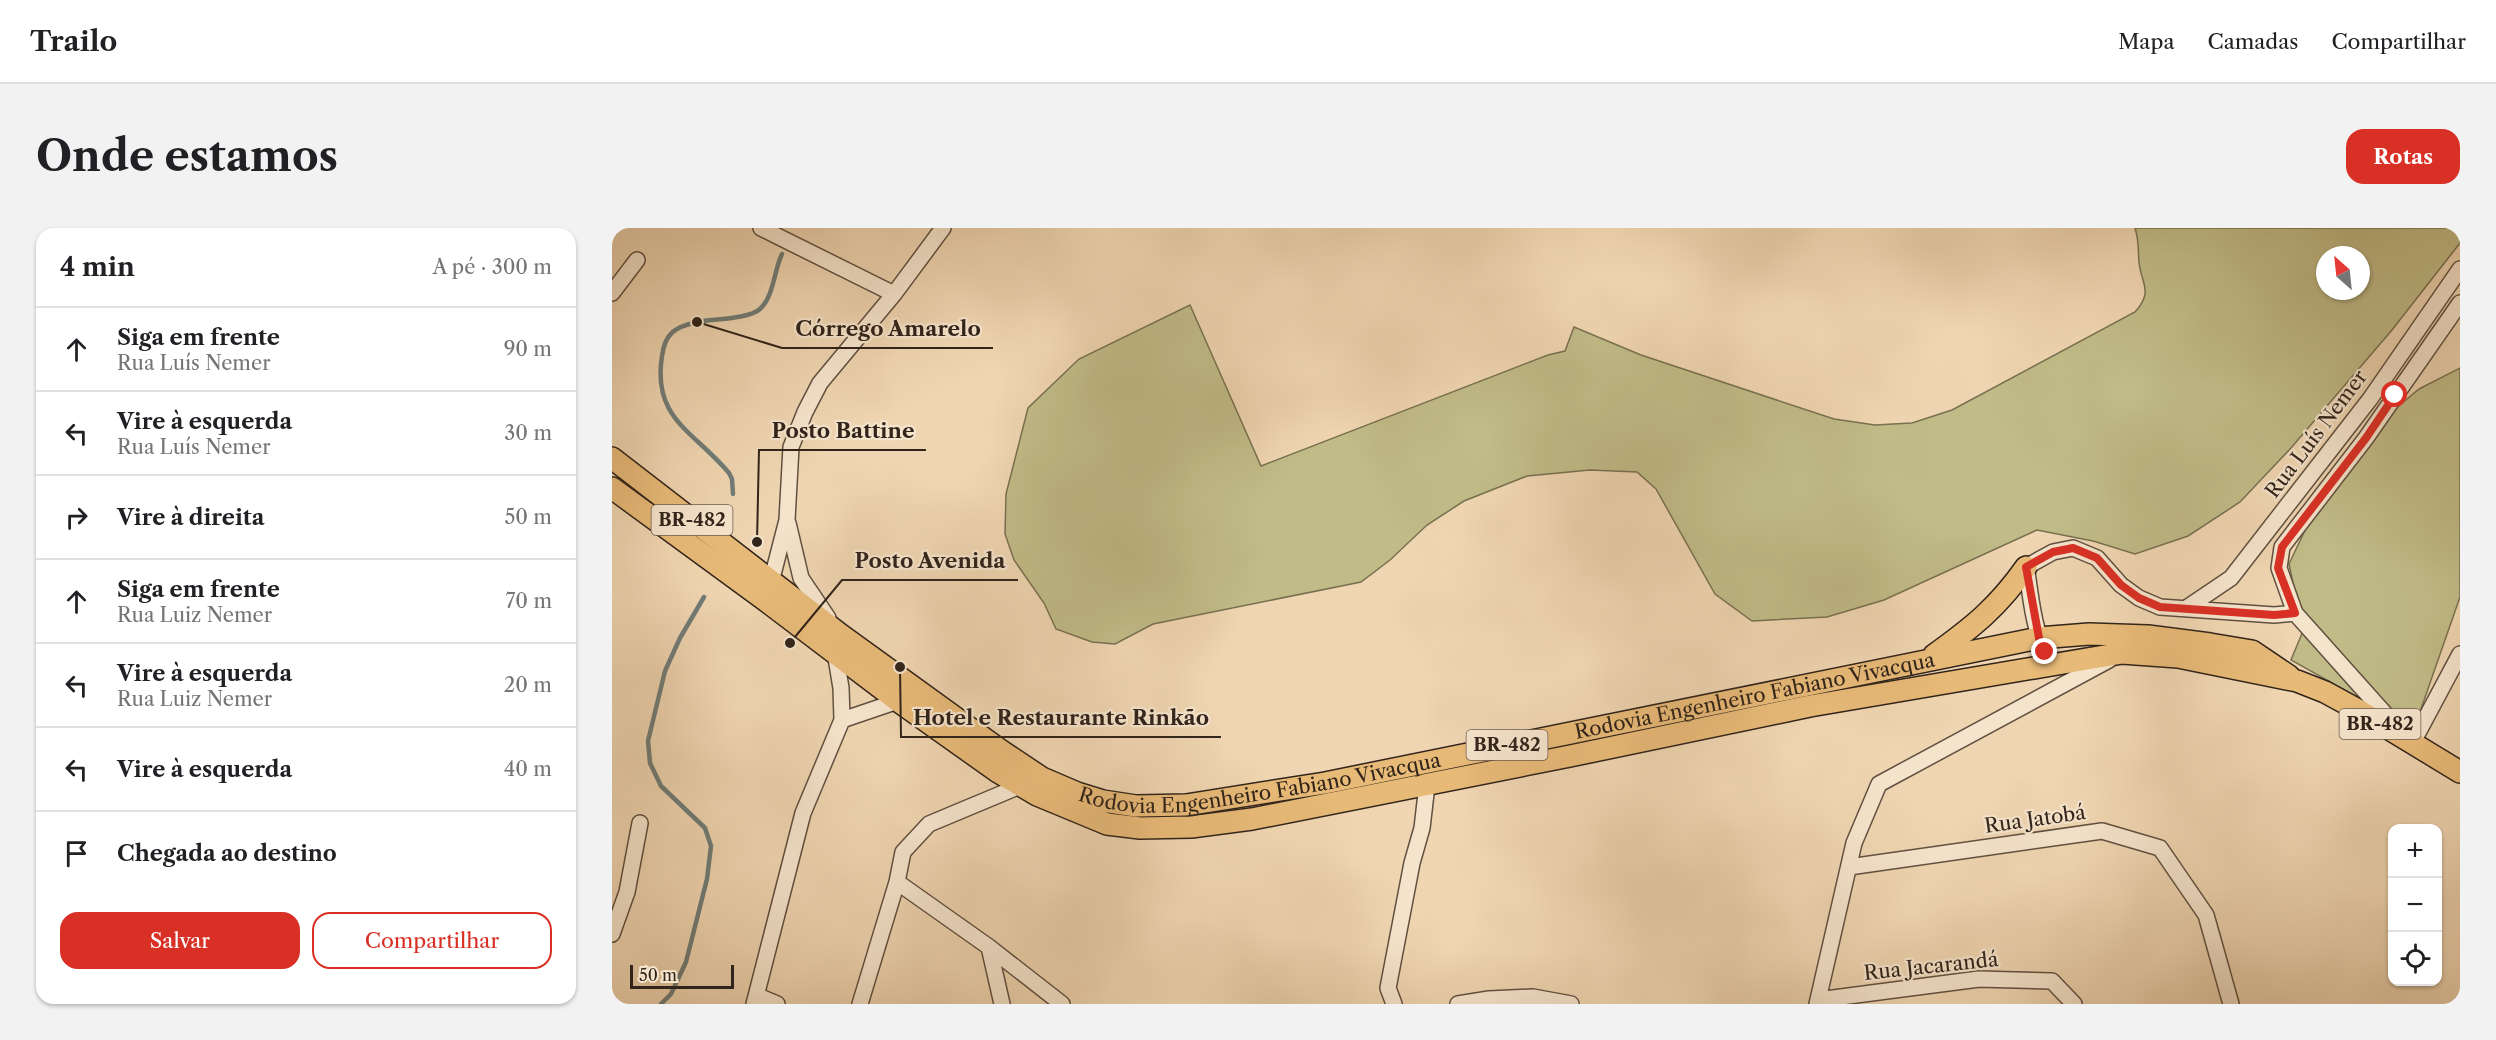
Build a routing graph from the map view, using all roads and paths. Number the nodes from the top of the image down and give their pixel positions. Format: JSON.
{"nodes":[{"id":1,"x":762,"y":228,"type":"edge"},
{"id":2,"x":943,"y":228,"type":"edge"},
{"id":3,"x":637,"y":260,"type":"dead end"},
{"id":4,"x":2460,"y":269,"type":"edge"},
{"id":5,"x":612,"y":293,"type":"edge"},
{"id":6,"x":894,"y":294,"type":"junction"},
{"id":7,"x":2460,"y":303,"type":"edge"},
{"id":8,"x":612,"y":458,"type":"edge"},
{"id":9,"x":612,"y":489,"type":"edge"},
{"id":10,"x":788,"y":520,"type":"junction"},
{"id":11,"x":2026,"y":567,"type":"junction"},
{"id":12,"x":801,"y":578,"type":"junction"},
{"id":13,"x":771,"y":582,"type":"junction"},
{"id":14,"x":2188,"y":607,"type":"junction"},
{"id":15,"x":2295,"y":613,"type":"junction"},
{"id":16,"x":2039,"y":638,"type":"junction"},
{"id":17,"x":838,"y":643,"type":"junction"},
{"id":18,"x":2122,"y":653,"type":"junction"},
{"id":19,"x":2460,"y":654,"type":"edge"},
{"id":20,"x":1929,"y":659,"type":"junction"},
{"id":21,"x":2055,"y":663,"type":"junction"},
{"id":22,"x":1840,"y":679,"type":"junction"},
{"id":23,"x":2297,"y":681,"type":"junction"},
{"id":24,"x":898,"y":701,"type":"junction"},
{"id":25,"x":1810,"y":706,"type":"junction"},
{"id":26,"x":842,"y":720,"type":"junction"},
{"id":27,"x":1566,"y":733,"type":"junction"},
{"id":28,"x":2412,"y":744,"type":"junction"},
{"id":29,"x":1570,"y":756,"type":"junction"},
{"id":30,"x":2460,"y":772,"type":"edge"},
{"id":31,"x":1325,"y":783,"type":"junction"},
{"id":32,"x":1427,"y":785,"type":"junction"},
{"id":33,"x":1020,"y":786,"type":"junction"},
{"id":34,"x":1327,"y":806,"type":"junction"},
{"id":35,"x":640,"y":823,"type":"dead end"},
{"id":36,"x":1848,"y":867,"type":"junction"},
{"id":37,"x":897,"y":882,"type":"junction"},
{"id":38,"x":612,"y":934,"type":"edge"},
{"id":39,"x":989,"y":947,"type":"junction"},
{"id":40,"x":756,"y":1000,"type":"edge"},
{"id":41,"x":1818,"y":1002,"type":"edge"},
{"id":42,"x":777,"y":1004,"type":"edge"},
{"id":43,"x":860,"y":1004,"type":"edge"},
{"id":44,"x":1002,"y":1004,"type":"edge"},
{"id":45,"x":1062,"y":1004,"type":"edge"},
{"id":46,"x":1394,"y":1004,"type":"edge"},
{"id":47,"x":1458,"y":1004,"type":"edge"},
{"id":48,"x":1571,"y":1004,"type":"edge"},
{"id":49,"x":2074,"y":1004,"type":"edge"},
{"id":50,"x":2231,"y":1004,"type":"edge"}],
"edges":[{"from":1,"to":6,"type":"street"},
{"from":2,"to":6,"type":"street"},
{"from":3,"to":5,"type":"street"},
{"from":4,"to":14,"type":"street","name":"Rua Luís Nemer"},
{"from":6,"to":10,"type":"street"},
{"from":7,"to":15,"type":"street","name":"Rua Luís Nemer"},
{"from":8,"to":13,"type":"highway","number":"BR-482"},
{"from":9,"to":13,"type":"highway","number":"BR-482"},
{"from":10,"to":12,"type":"street"},
{"from":10,"to":13,"type":"street"},
{"from":11,"to":14,"type":"street"},
{"from":11,"to":16,"type":"street"},
{"from":11,"to":20,"type":"highway"},
{"from":12,"to":13,"type":"street"},
{"from":12,"to":17,"type":"street"},
{"from":13,"to":17,"type":"highway","name":"Rodovia Engenheiro Fabiano Vivacqua","number":"BR-482"},
{"from":14,"to":15,"type":"street"},
{"from":15,"to":28,"type":"street"},
{"from":16,"to":20,"type":"highway","name":"Rodovia Engenheiro Fabiano Vivacqua","number":"BR-482"},
{"from":16,"to":21,"type":"street"},
{"from":16,"to":23,"type":"highway","name":"Rodovia Engenheiro Fabiano Vivacqua","number":"BR-482"},
{"from":17,"to":24,"type":"highway","name":"Rodovia Engenheiro Fabiano Vivacqua","number":"BR-482"},
{"from":17,"to":26,"type":"street"},
{"from":17,"to":31,"type":"highway","name":"Rodovia Engenheiro Fabiano Vivacqua","number":"BR-482"},
{"from":18,"to":21,"type":"highway","name":"Rodovia Engenheiro Fabiano Vivacqua","number":"BR-482"},
{"from":18,"to":23,"type":"highway","name":"Rodovia Engenheiro Fabiano Vivacqua","number":"BR-482"},
{"from":18,"to":36,"type":"street"},
{"from":19,"to":28,"type":"street"},
{"from":20,"to":22,"type":"highway","name":"Rodovia Engenheiro Fabiano Vivacqua","number":"BR-482"},
{"from":21,"to":25,"type":"highway","name":"Rodovia Engenheiro Fabiano Vivacqua","number":"BR-482"},
{"from":22,"to":25,"type":"highway"},
{"from":22,"to":27,"type":"highway","name":"Rodovia Engenheiro Fabiano Vivacqua","number":"BR-482"},
{"from":23,"to":28,"type":"highway","name":"Rodovia Engenheiro Fabiano Vivacqua","number":"BR-482"},
{"from":24,"to":26,"type":"street"},
{"from":24,"to":33,"type":"highway","name":"Rodovia Engenheiro Fabiano Vivacqua","number":"BR-482"},
{"from":25,"to":29,"type":"highway","name":"Rodovia Engenheiro Fabiano Vivacqua","number":"BR-482"},
{"from":26,"to":40,"type":"street"},
{"from":27,"to":29,"type":"highway"},
{"from":27,"to":31,"type":"highway","name":"Rodovia Engenheiro Fabiano Vivacqua","number":"BR-482"},
{"from":28,"to":30,"type":"highway","name":"Rodovia Engenheiro Fabiano Vivacqua","number":"BR-482"},
{"from":29,"to":32,"type":"highway","name":"Rodovia Engenheiro Fabiano Vivacqua","number":"BR-482"},
{"from":31,"to":34,"type":"highway"},
{"from":32,"to":34,"type":"highway","name":"Rodovia Engenheiro Fabiano Vivacqua","number":"BR-482"},
{"from":32,"to":46,"type":"street"},
{"from":33,"to":34,"type":"highway","name":"Rodovia Engenheiro Fabiano Vivacqua","number":"BR-482"},
{"from":33,"to":37,"type":"street"},
{"from":35,"to":38,"type":"street"},
{"from":36,"to":41,"type":"street"},
{"from":36,"to":50,"type":"street","name":"Rua Jatobá"},
{"from":37,"to":39,"type":"street"},
{"from":37,"to":43,"type":"street"},
{"from":39,"to":44,"type":"street"},
{"from":39,"to":45,"type":"street"},
{"from":40,"to":42,"type":"street"},
{"from":41,"to":49,"type":"street","name":"Rua Jacarandá"},
{"from":47,"to":48,"type":"street"}]}
